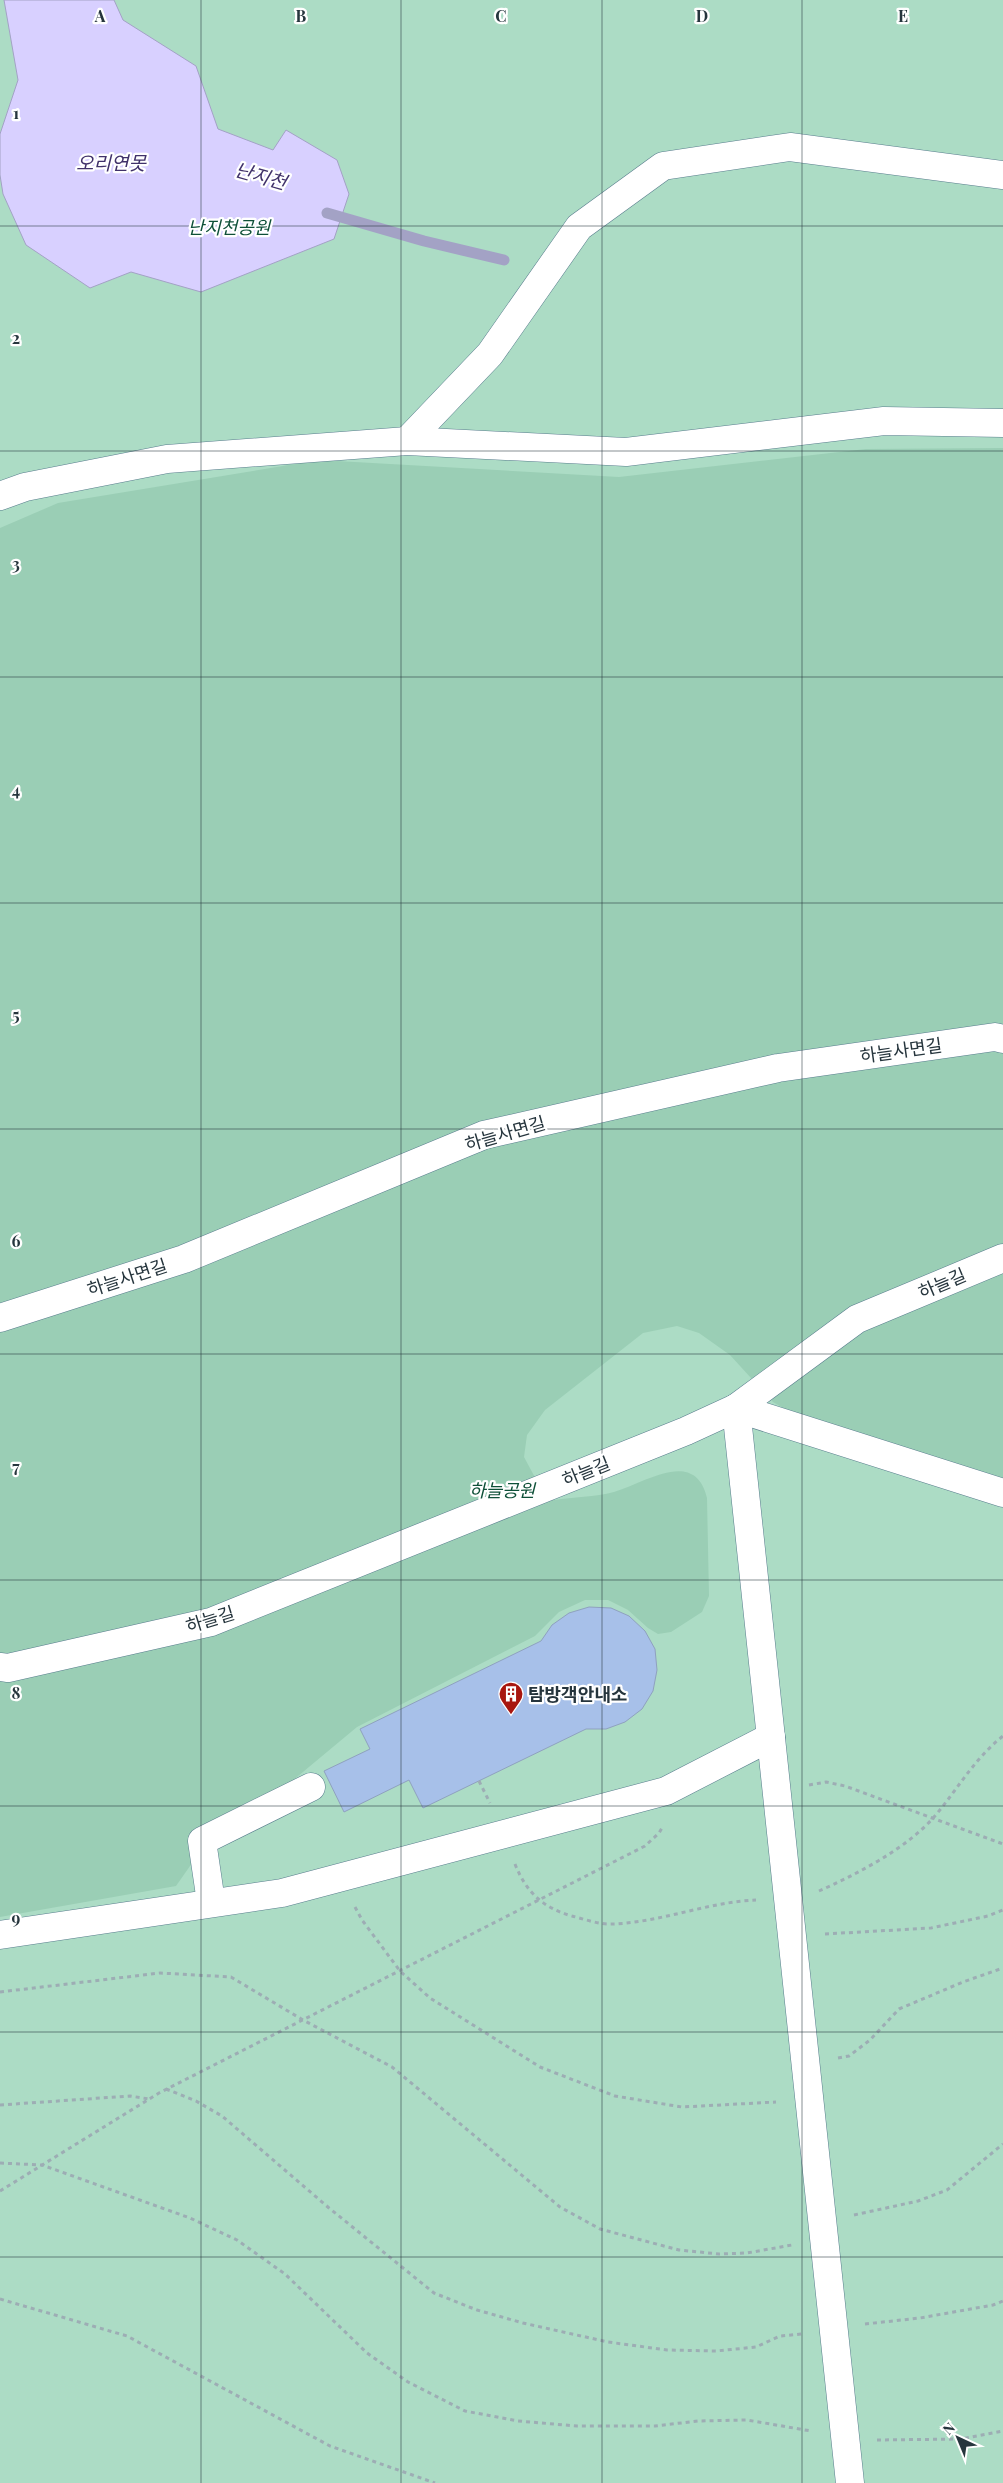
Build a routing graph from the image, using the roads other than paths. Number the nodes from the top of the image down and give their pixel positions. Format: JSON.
{"nodes":[{"id":1,"x":1003,"y":174,"type":"edge"},
{"id":2,"x":1003,"y":423,"type":"edge"},
{"id":3,"x":407,"y":441,"type":"junction"},
{"id":4,"x":0,"y":496,"type":"edge"},
{"id":5,"x":1003,"y":1039,"type":"edge"},
{"id":6,"x":1003,"y":1258,"type":"edge"},
{"id":7,"x":0,"y":1318,"type":"edge"},
{"id":8,"x":736,"y":1408,"type":"junction"},
{"id":9,"x":1003,"y":1493,"type":"edge"},
{"id":10,"x":0,"y":1667,"type":"edge"},
{"id":11,"x":771,"y":1737,"type":"junction"},
{"id":12,"x":311,"y":1787,"type":"dead end"},
{"id":13,"x":211,"y":1902,"type":"junction"},
{"id":14,"x":0,"y":1935,"type":"edge"},
{"id":15,"x":850,"y":2483,"type":"edge"}],
"edges":[{"from":1,"to":3,"type":"street"},
{"from":2,"to":3,"type":"street"},
{"from":3,"to":4,"type":"street"},
{"from":5,"to":7,"type":"street","name":"하늘사면길"},
{"from":6,"to":8,"type":"street","name":"하늘길"},
{"from":8,"to":9,"type":"street"},
{"from":8,"to":10,"type":"street","name":"하늘길"},
{"from":8,"to":11,"type":"street"},
{"from":11,"to":13,"type":"street"},
{"from":11,"to":15,"type":"street"},
{"from":12,"to":13,"type":"street"},
{"from":13,"to":14,"type":"street"}]}
